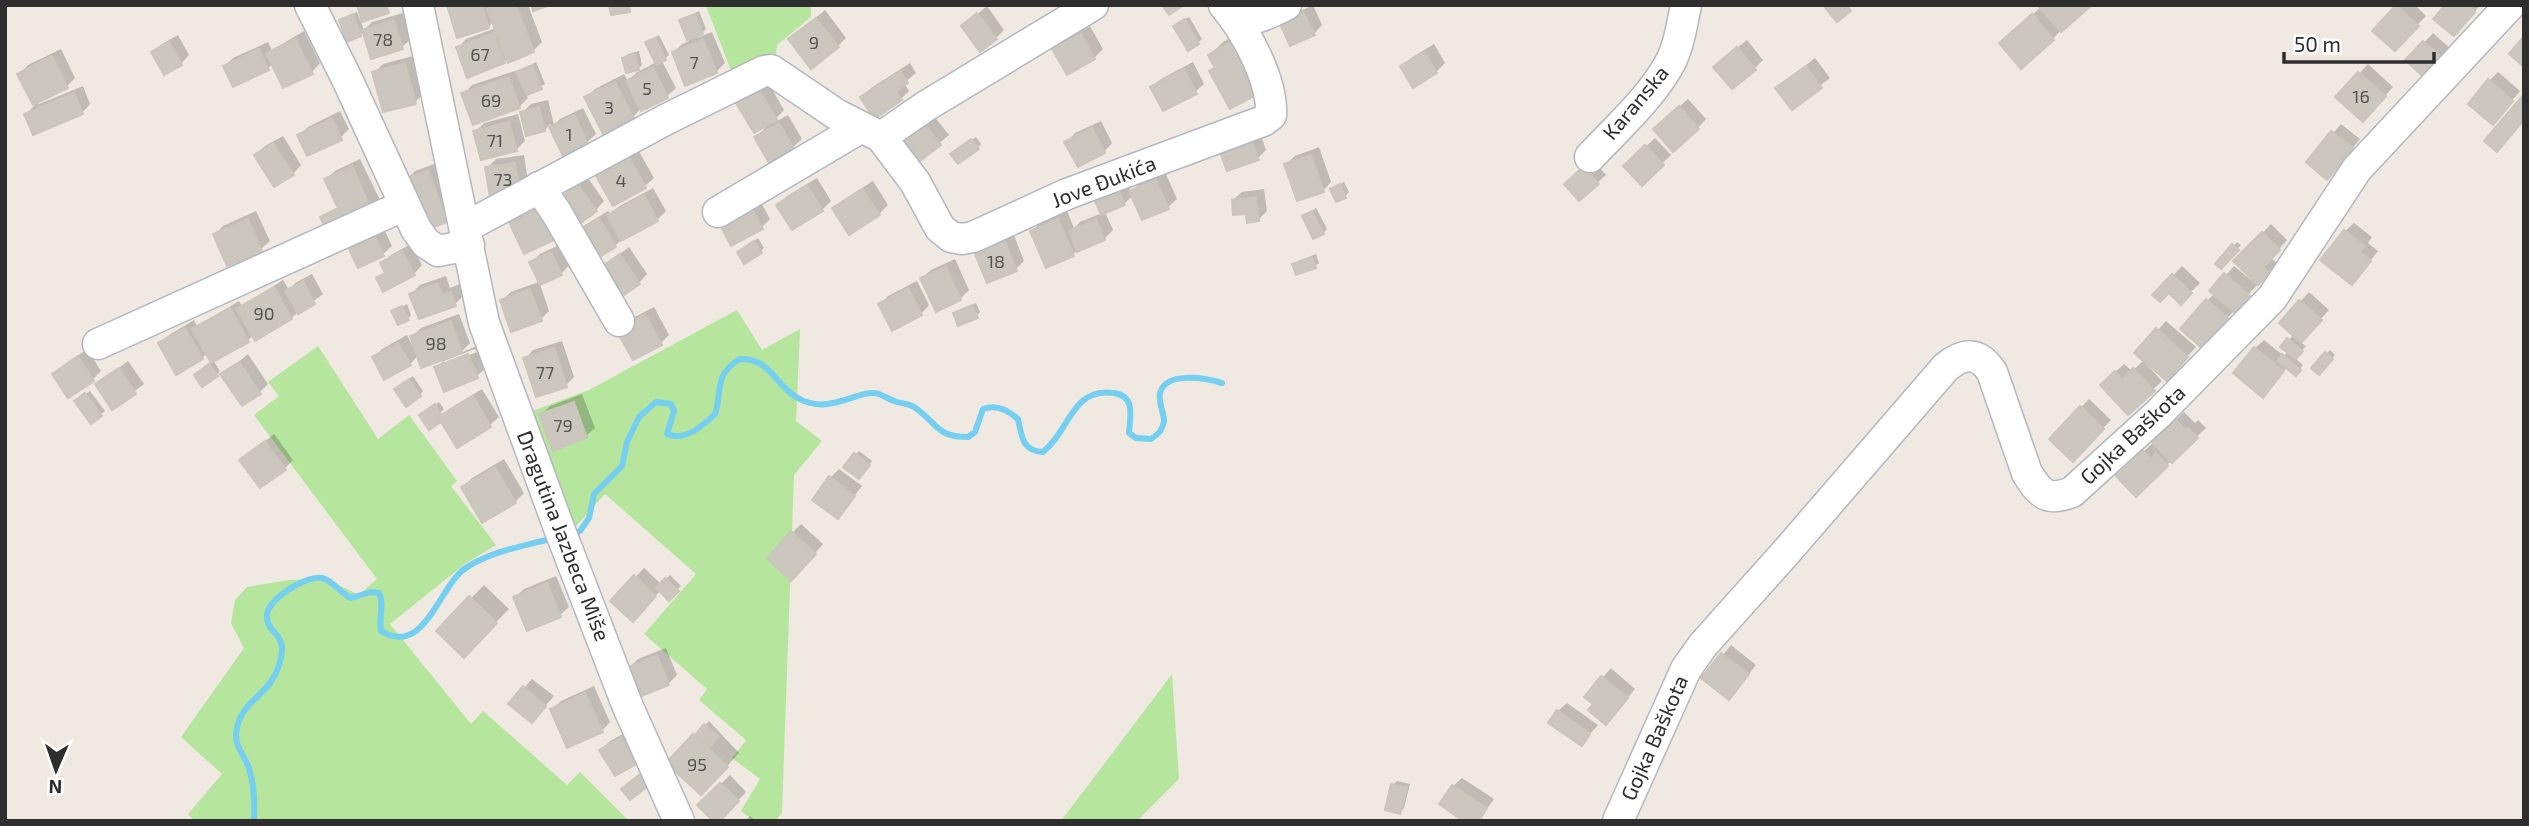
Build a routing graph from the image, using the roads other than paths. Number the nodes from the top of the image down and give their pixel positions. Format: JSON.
{"nodes":[{"id":1,"x":310,"y":5,"type":"edge"},
{"id":2,"x":418,"y":5,"type":"edge"},
{"id":3,"x":1093,"y":5,"type":"edge"},
{"id":4,"x":1286,"y":5,"type":"edge"},
{"id":5,"x":1686,"y":5,"type":"edge"},
{"id":6,"x":2510,"y":5,"type":"edge"},
{"id":7,"x":1229,"y":11,"type":"edge"},
{"id":8,"x":871,"y":132,"type":"junction"},
{"id":9,"x":1590,"y":157,"type":"dead end"},
{"id":10,"x":539,"y":187,"type":"junction"},
{"id":11,"x":405,"y":205,"type":"junction"},
{"id":12,"x":718,"y":212,"type":"dead end"},
{"id":13,"x":468,"y":236,"type":"junction"},
{"id":14,"x":619,"y":321,"type":"dead end"},
{"id":15,"x":98,"y":344,"type":"dead end"},
{"id":16,"x":679,"y":821,"type":"edge"},
{"id":17,"x":1618,"y":821,"type":"edge"}],
"edges":[{"from":1,"to":11,"type":"street"},
{"from":2,"to":13,"type":"street","name":"Dragutina Jazbeca Miše"},
{"from":3,"to":8,"type":"street"},
{"from":4,"to":7,"type":"street","name":"Jove Đukića"},
{"from":5,"to":9,"type":"street","name":"Karanska"},
{"from":6,"to":17,"type":"street","name":"Gojka Baškota"},
{"from":7,"to":8,"type":"street","name":"Jove Đukića"},
{"from":8,"to":10,"type":"street","name":"Jove Đukića"},
{"from":8,"to":12,"type":"street"},
{"from":10,"to":13,"type":"street","name":"Jove Đukića"},
{"from":10,"to":14,"type":"street"},
{"from":11,"to":13,"type":"street"},
{"from":11,"to":15,"type":"street"},
{"from":13,"to":16,"type":"street","name":"Dragutina Jazbeca Miše"}]}
